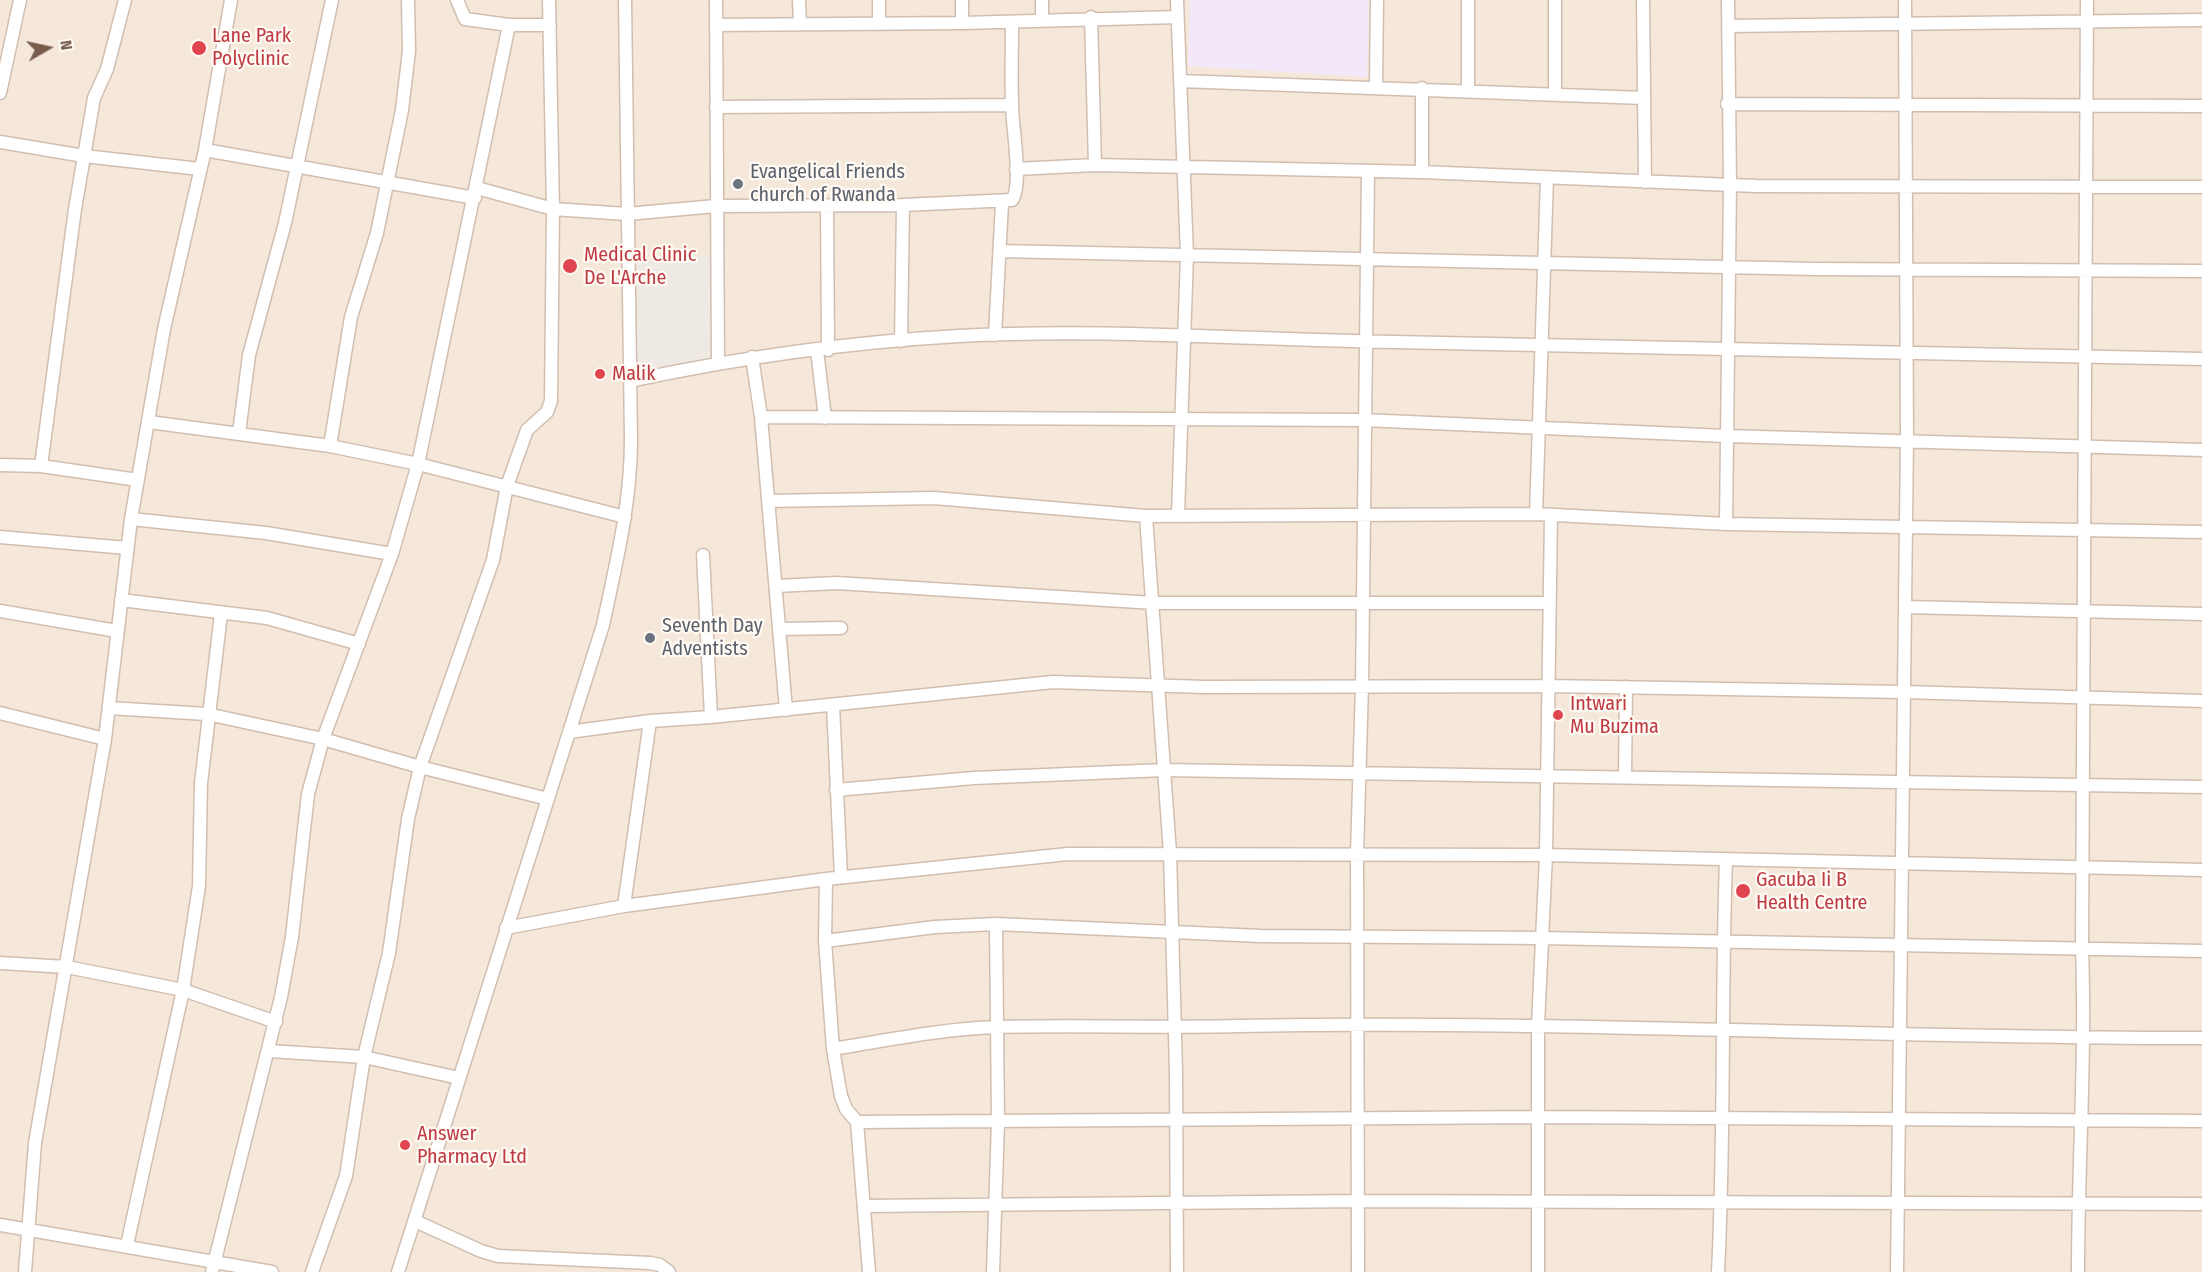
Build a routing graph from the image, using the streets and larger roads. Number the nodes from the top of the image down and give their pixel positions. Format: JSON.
{"nodes":[{"id":1,"x":20,"y":0,"type":"edge"},
{"id":2,"x":125,"y":0,"type":"edge"},
{"id":3,"x":231,"y":0,"type":"edge"},
{"id":4,"x":332,"y":0,"type":"edge"},
{"id":5,"x":408,"y":0,"type":"edge"},
{"id":6,"x":457,"y":0,"type":"edge"},
{"id":7,"x":549,"y":0,"type":"edge"},
{"id":8,"x":625,"y":0,"type":"edge"},
{"id":9,"x":716,"y":0,"type":"edge"},
{"id":10,"x":799,"y":0,"type":"edge"},
{"id":11,"x":879,"y":0,"type":"edge"},
{"id":12,"x":962,"y":0,"type":"edge"},
{"id":13,"x":1042,"y":0,"type":"edge"},
{"id":14,"x":1177,"y":0,"type":"edge"},
{"id":15,"x":1377,"y":0,"type":"edge"},
{"id":16,"x":1468,"y":0,"type":"edge"},
{"id":17,"x":1555,"y":0,"type":"edge"},
{"id":18,"x":1643,"y":0,"type":"edge"},
{"id":19,"x":1728,"y":0,"type":"edge"},
{"id":20,"x":1905,"y":0,"type":"edge"},
{"id":21,"x":2087,"y":0,"type":"edge"},
{"id":22,"x":1177,"y":16,"type":"junction"},
{"id":23,"x":1091,"y":17,"type":"junction"},
{"id":24,"x":1042,"y":19,"type":"junction"},
{"id":25,"x":2202,"y":20,"type":"edge"},
{"id":26,"x":1012,"y":22,"type":"junction"},
{"id":27,"x":962,"y":23,"type":"junction"},
{"id":28,"x":800,"y":24,"type":"junction"},
{"id":29,"x":879,"y":24,"type":"junction"},
{"id":30,"x":1905,"y":24,"type":"junction"},
{"id":31,"x":2087,"y":24,"type":"junction"},
{"id":32,"x":716,"y":25,"type":"junction"},
{"id":33,"x":509,"y":26,"type":"junction"},
{"id":34,"x":550,"y":26,"type":"junction"},
{"id":35,"x":1728,"y":26,"type":"junction"},
{"id":36,"x":1180,"y":81,"type":"junction"},
{"id":37,"x":1376,"y":86,"type":"junction"},
{"id":38,"x":1422,"y":88,"type":"junction"},
{"id":39,"x":1468,"y":90,"type":"junction"},
{"id":40,"x":0,"y":93,"type":"edge"},
{"id":41,"x":1555,"y":93,"type":"junction"},
{"id":42,"x":1643,"y":98,"type":"junction"},
{"id":43,"x":1727,"y":104,"type":"junction"},
{"id":44,"x":2086,"y":104,"type":"junction"},
{"id":45,"x":1012,"y":105,"type":"junction"},
{"id":46,"x":1906,"y":105,"type":"junction"},
{"id":47,"x":2202,"y":106,"type":"edge"},
{"id":48,"x":716,"y":107,"type":"junction"},
{"id":49,"x":0,"y":142,"type":"edge"},
{"id":50,"x":205,"y":150,"type":"junction"},
{"id":51,"x":84,"y":156,"type":"junction"},
{"id":52,"x":298,"y":165,"type":"junction"},
{"id":53,"x":1095,"y":165,"type":"junction"},
{"id":54,"x":1184,"y":168,"type":"junction"},
{"id":55,"x":201,"y":169,"type":"junction"},
{"id":56,"x":1016,"y":169,"type":"junction"},
{"id":57,"x":1368,"y":172,"type":"junction"},
{"id":58,"x":1422,"y":172,"type":"junction"},
{"id":59,"x":1547,"y":178,"type":"junction"},
{"id":60,"x":388,"y":180,"type":"junction"},
{"id":61,"x":1645,"y":182,"type":"junction"},
{"id":62,"x":1730,"y":184,"type":"junction"},
{"id":63,"x":1907,"y":186,"type":"junction"},
{"id":64,"x":2202,"y":187,"type":"edge"},
{"id":65,"x":2086,"y":188,"type":"junction"},
{"id":66,"x":476,"y":193,"type":"junction"},
{"id":67,"x":1002,"y":202,"type":"junction"},
{"id":68,"x":903,"y":205,"type":"junction"},
{"id":69,"x":716,"y":206,"type":"junction"},
{"id":70,"x":827,"y":206,"type":"junction"},
{"id":71,"x":553,"y":209,"type":"junction"},
{"id":72,"x":627,"y":214,"type":"junction"},
{"id":73,"x":999,"y":251,"type":"junction"},
{"id":74,"x":1186,"y":255,"type":"junction"},
{"id":75,"x":1366,"y":259,"type":"junction"},
{"id":76,"x":1544,"y":262,"type":"junction"},
{"id":77,"x":1728,"y":267,"type":"junction"},
{"id":78,"x":1908,"y":269,"type":"junction"},
{"id":79,"x":2086,"y":270,"type":"junction"},
{"id":80,"x":2202,"y":271,"type":"edge"},
{"id":81,"x":995,"y":335,"type":"junction"},
{"id":82,"x":1183,"y":337,"type":"junction"},
{"id":83,"x":901,"y":341,"type":"junction"},
{"id":84,"x":1364,"y":342,"type":"junction"},
{"id":85,"x":1541,"y":345,"type":"junction"},
{"id":86,"x":1726,"y":349,"type":"junction"},
{"id":87,"x":822,"y":350,"type":"junction"},
{"id":88,"x":1907,"y":352,"type":"junction"},
{"id":89,"x":2086,"y":356,"type":"junction"},
{"id":90,"x":752,"y":357,"type":"junction"},
{"id":91,"x":2202,"y":358,"type":"edge"},
{"id":92,"x":718,"y":363,"type":"junction"},
{"id":93,"x":630,"y":381,"type":"junction"},
{"id":94,"x":761,"y":417,"type":"junction"},
{"id":95,"x":825,"y":418,"type":"junction"},
{"id":96,"x":1182,"y":419,"type":"junction"},
{"id":97,"x":1363,"y":420,"type":"junction"},
{"id":98,"x":149,"y":422,"type":"junction"},
{"id":99,"x":1538,"y":429,"type":"junction"},
{"id":100,"x":239,"y":433,"type":"junction"},
{"id":101,"x":1726,"y":436,"type":"junction"},
{"id":102,"x":1907,"y":439,"type":"junction"},
{"id":103,"x":2087,"y":445,"type":"junction"},
{"id":104,"x":330,"y":446,"type":"junction"},
{"id":105,"x":2202,"y":450,"type":"edge"},
{"id":106,"x":418,"y":464,"type":"junction"},
{"id":107,"x":0,"y":465,"type":"edge"},
{"id":108,"x":41,"y":466,"type":"junction"},
{"id":109,"x":138,"y":480,"type":"junction"},
{"id":110,"x":507,"y":486,"type":"junction"},
{"id":111,"x":768,"y":501,"type":"junction"},
{"id":112,"x":1536,"y":514,"type":"junction"},
{"id":113,"x":1179,"y":515,"type":"junction"},
{"id":114,"x":1551,"y":515,"type":"junction"},
{"id":115,"x":1146,"y":516,"type":"junction"},
{"id":116,"x":1363,"y":516,"type":"junction"},
{"id":117,"x":625,"y":517,"type":"junction"},
{"id":118,"x":131,"y":519,"type":"junction"},
{"id":119,"x":1726,"y":524,"type":"junction"},
{"id":120,"x":1906,"y":527,"type":"junction"},
{"id":121,"x":2086,"y":530,"type":"junction"},
{"id":122,"x":2202,"y":532,"type":"edge"},
{"id":123,"x":0,"y":537,"type":"edge"},
{"id":124,"x":127,"y":548,"type":"junction"},
{"id":125,"x":392,"y":554,"type":"junction"},
{"id":126,"x":703,"y":555,"type":"dead end"},
{"id":127,"x":776,"y":585,"type":"junction"},
{"id":128,"x":121,"y":600,"type":"junction"},
{"id":129,"x":1154,"y":603,"type":"junction"},
{"id":130,"x":1362,"y":603,"type":"junction"},
{"id":131,"x":1550,"y":603,"type":"junction"},
{"id":132,"x":1905,"y":607,"type":"junction"},
{"id":133,"x":0,"y":611,"type":"edge"},
{"id":134,"x":2085,"y":611,"type":"junction"},
{"id":135,"x":221,"y":614,"type":"junction"},
{"id":136,"x":2202,"y":614,"type":"edge"},
{"id":137,"x":841,"y":628,"type":"dead end"},
{"id":138,"x":779,"y":629,"type":"junction"},
{"id":139,"x":117,"y":631,"type":"junction"},
{"id":140,"x":359,"y":645,"type":"junction"},
{"id":141,"x":1156,"y":686,"type":"junction"},
{"id":142,"x":1362,"y":686,"type":"junction"},
{"id":143,"x":1548,"y":686,"type":"junction"},
{"id":144,"x":1626,"y":687,"type":"junction"},
{"id":145,"x":1904,"y":692,"type":"junction"},
{"id":146,"x":2084,"y":697,"type":"junction"},
{"id":147,"x":2202,"y":701,"type":"edge"},
{"id":148,"x":833,"y":705,"type":"junction"},
{"id":149,"x":110,"y":708,"type":"junction"},
{"id":150,"x":786,"y":710,"type":"junction"},
{"id":151,"x":0,"y":714,"type":"edge"},
{"id":152,"x":207,"y":714,"type":"junction"},
{"id":153,"x":711,"y":717,"type":"junction"},
{"id":154,"x":650,"y":721,"type":"junction"},
{"id":155,"x":569,"y":732,"type":"junction"},
{"id":156,"x":105,"y":739,"type":"junction"},
{"id":157,"x":323,"y":739,"type":"junction"},
{"id":158,"x":420,"y":767,"type":"junction"},
{"id":159,"x":1164,"y":770,"type":"junction"},
{"id":160,"x":1360,"y":772,"type":"junction"},
{"id":161,"x":1546,"y":776,"type":"junction"},
{"id":162,"x":1625,"y":777,"type":"junction"},
{"id":163,"x":1903,"y":781,"type":"junction"},
{"id":164,"x":2083,"y":787,"type":"junction"},
{"id":165,"x":2202,"y":787,"type":"edge"},
{"id":166,"x":836,"y":790,"type":"junction"},
{"id":167,"x":549,"y":799,"type":"junction"},
{"id":168,"x":1170,"y":853,"type":"junction"},
{"id":169,"x":1357,"y":855,"type":"junction"},
{"id":170,"x":1546,"y":855,"type":"junction"},
{"id":171,"x":1726,"y":860,"type":"junction"},
{"id":172,"x":1903,"y":863,"type":"junction"},
{"id":173,"x":2084,"y":867,"type":"junction"},
{"id":174,"x":2202,"y":870,"type":"edge"},
{"id":175,"x":841,"y":877,"type":"junction"},
{"id":176,"x":826,"y":879,"type":"junction"},
{"id":177,"x":624,"y":906,"type":"junction"},
{"id":178,"x":996,"y":924,"type":"junction"},
{"id":179,"x":506,"y":928,"type":"junction"},
{"id":180,"x":1173,"y":932,"type":"junction"},
{"id":181,"x":1357,"y":938,"type":"junction"},
{"id":182,"x":1542,"y":938,"type":"junction"},
{"id":183,"x":825,"y":941,"type":"junction"},
{"id":184,"x":1723,"y":943,"type":"junction"},
{"id":185,"x":1901,"y":945,"type":"junction"},
{"id":186,"x":2082,"y":949,"type":"junction"},
{"id":187,"x":2202,"y":951,"type":"edge"},
{"id":188,"x":0,"y":963,"type":"edge"},
{"id":189,"x":68,"y":966,"type":"junction"},
{"id":190,"x":183,"y":990,"type":"junction"},
{"id":191,"x":276,"y":1022,"type":"junction"},
{"id":192,"x":1359,"y":1024,"type":"junction"},
{"id":193,"x":1538,"y":1025,"type":"junction"},
{"id":194,"x":995,"y":1028,"type":"junction"},
{"id":195,"x":1174,"y":1028,"type":"junction"},
{"id":196,"x":1721,"y":1030,"type":"junction"},
{"id":197,"x":1900,"y":1035,"type":"junction"},
{"id":198,"x":2084,"y":1038,"type":"junction"},
{"id":199,"x":2202,"y":1038,"type":"edge"},
{"id":200,"x":833,"y":1049,"type":"junction"},
{"id":201,"x":269,"y":1051,"type":"junction"},
{"id":202,"x":364,"y":1057,"type":"junction"},
{"id":203,"x":459,"y":1078,"type":"junction"},
{"id":204,"x":1539,"y":1117,"type":"junction"},
{"id":205,"x":1723,"y":1118,"type":"junction"},
{"id":206,"x":1177,"y":1119,"type":"junction"},
{"id":207,"x":1358,"y":1119,"type":"junction"},
{"id":208,"x":1899,"y":1119,"type":"junction"},
{"id":209,"x":2080,"y":1120,"type":"junction"},
{"id":210,"x":2202,"y":1121,"type":"edge"},
{"id":211,"x":857,"y":1122,"type":"junction"},
{"id":212,"x":998,"y":1122,"type":"junction"},
{"id":213,"x":1360,"y":1201,"type":"junction"},
{"id":214,"x":1721,"y":1201,"type":"junction"},
{"id":215,"x":1538,"y":1202,"type":"junction"},
{"id":216,"x":1898,"y":1203,"type":"junction"},
{"id":217,"x":2078,"y":1203,"type":"junction"},
{"id":218,"x":1177,"y":1204,"type":"junction"},
{"id":219,"x":2202,"y":1204,"type":"edge"},
{"id":220,"x":995,"y":1205,"type":"junction"},
{"id":221,"x":865,"y":1206,"type":"junction"},
{"id":222,"x":415,"y":1221,"type":"junction"},
{"id":223,"x":0,"y":1225,"type":"edge"},
{"id":224,"x":27,"y":1230,"type":"junction"},
{"id":225,"x":127,"y":1245,"type":"junction"},
{"id":226,"x":214,"y":1266,"type":"edge"},
{"id":227,"x":25,"y":1272,"type":"edge"},
{"id":228,"x":272,"y":1272,"type":"edge"},
{"id":229,"x":312,"y":1272,"type":"edge"},
{"id":230,"x":398,"y":1272,"type":"edge"},
{"id":231,"x":669,"y":1272,"type":"edge"},
{"id":232,"x":869,"y":1272,"type":"edge"},
{"id":233,"x":993,"y":1272,"type":"edge"},
{"id":234,"x":1177,"y":1272,"type":"edge"},
{"id":235,"x":1358,"y":1272,"type":"edge"},
{"id":236,"x":1538,"y":1272,"type":"edge"},
{"id":237,"x":1718,"y":1272,"type":"edge"},
{"id":238,"x":1897,"y":1272,"type":"edge"},
{"id":239,"x":2078,"y":1272,"type":"edge"}],
"edges":[{"from":1,"to":40,"type":"street"},
{"from":2,"to":51,"type":"street"},
{"from":3,"to":50,"type":"street"},
{"from":4,"to":52,"type":"street"},
{"from":5,"to":60,"type":"street"},
{"from":6,"to":33,"type":"street"},
{"from":7,"to":34,"type":"street"},
{"from":8,"to":72,"type":"street"},
{"from":9,"to":32,"type":"street"},
{"from":10,"to":28,"type":"street"},
{"from":11,"to":29,"type":"street"},
{"from":12,"to":27,"type":"street"},
{"from":13,"to":24,"type":"street"},
{"from":14,"to":22,"type":"street"},
{"from":15,"to":37,"type":"street"},
{"from":16,"to":39,"type":"street"},
{"from":17,"to":41,"type":"street"},
{"from":18,"to":42,"type":"street"},
{"from":19,"to":35,"type":"street"},
{"from":20,"to":30,"type":"street"},
{"from":21,"to":31,"type":"street"},
{"from":22,"to":23,"type":"street"},
{"from":22,"to":36,"type":"street"},
{"from":23,"to":24,"type":"street"},
{"from":23,"to":53,"type":"street"},
{"from":24,"to":26,"type":"street"},
{"from":25,"to":31,"type":"street"},
{"from":26,"to":27,"type":"street"},
{"from":26,"to":45,"type":"street"},
{"from":27,"to":29,"type":"street"},
{"from":28,"to":29,"type":"street"},
{"from":28,"to":32,"type":"street"},
{"from":30,"to":31,"type":"street"},
{"from":30,"to":35,"type":"street"},
{"from":30,"to":46,"type":"street"},
{"from":31,"to":44,"type":"street"},
{"from":32,"to":48,"type":"street"},
{"from":33,"to":34,"type":"street"},
{"from":33,"to":66,"type":"street"},
{"from":34,"to":71,"type":"street"},
{"from":35,"to":43,"type":"street"},
{"from":36,"to":37,"type":"street"},
{"from":36,"to":54,"type":"street"},
{"from":37,"to":38,"type":"street"},
{"from":38,"to":39,"type":"street"},
{"from":38,"to":58,"type":"street"},
{"from":39,"to":41,"type":"street"},
{"from":41,"to":42,"type":"street"},
{"from":42,"to":61,"type":"street"},
{"from":43,"to":46,"type":"street"},
{"from":43,"to":62,"type":"street"},
{"from":44,"to":46,"type":"street"},
{"from":44,"to":47,"type":"street"},
{"from":44,"to":65,"type":"street"},
{"from":45,"to":48,"type":"street"},
{"from":45,"to":56,"type":"street"},
{"from":46,"to":63,"type":"street"},
{"from":48,"to":69,"type":"street"},
{"from":49,"to":51,"type":"street"},
{"from":50,"to":52,"type":"street"},
{"from":50,"to":55,"type":"street"},
{"from":51,"to":55,"type":"street"},
{"from":51,"to":108,"type":"street"},
{"from":52,"to":60,"type":"street"},
{"from":52,"to":100,"type":"street"},
{"from":53,"to":54,"type":"street"},
{"from":53,"to":56,"type":"street"},
{"from":54,"to":57,"type":"street"},
{"from":54,"to":74,"type":"street"},
{"from":55,"to":98,"type":"street"},
{"from":56,"to":67,"type":"street"},
{"from":57,"to":58,"type":"street"},
{"from":57,"to":75,"type":"street"},
{"from":58,"to":59,"type":"street"},
{"from":59,"to":61,"type":"street"},
{"from":59,"to":76,"type":"street"},
{"from":60,"to":66,"type":"street"},
{"from":60,"to":104,"type":"street"},
{"from":61,"to":62,"type":"street"},
{"from":62,"to":63,"type":"street"},
{"from":62,"to":77,"type":"street"},
{"from":63,"to":65,"type":"street"},
{"from":63,"to":78,"type":"street"},
{"from":64,"to":65,"type":"street"},
{"from":65,"to":79,"type":"street"},
{"from":66,"to":71,"type":"street"},
{"from":66,"to":106,"type":"street"},
{"from":67,"to":68,"type":"street"},
{"from":67,"to":73,"type":"street"},
{"from":68,"to":70,"type":"street"},
{"from":68,"to":83,"type":"street"},
{"from":69,"to":70,"type":"street"},
{"from":69,"to":72,"type":"street"},
{"from":69,"to":92,"type":"street"},
{"from":70,"to":87,"type":"street"},
{"from":71,"to":72,"type":"street"},
{"from":71,"to":110,"type":"street"},
{"from":72,"to":93,"type":"street"},
{"from":73,"to":74,"type":"street"},
{"from":73,"to":81,"type":"street"},
{"from":74,"to":75,"type":"street"},
{"from":74,"to":82,"type":"street"},
{"from":75,"to":76,"type":"street"},
{"from":75,"to":84,"type":"street"},
{"from":76,"to":77,"type":"street"},
{"from":76,"to":85,"type":"street"},
{"from":77,"to":78,"type":"street"},
{"from":77,"to":86,"type":"street"},
{"from":78,"to":79,"type":"street"},
{"from":78,"to":88,"type":"street"},
{"from":79,"to":80,"type":"street"},
{"from":79,"to":89,"type":"street"},
{"from":81,"to":82,"type":"street"},
{"from":81,"to":83,"type":"street"},
{"from":82,"to":84,"type":"street"},
{"from":82,"to":96,"type":"street"},
{"from":83,"to":87,"type":"street"},
{"from":84,"to":85,"type":"street"},
{"from":84,"to":97,"type":"street"},
{"from":85,"to":86,"type":"street"},
{"from":85,"to":99,"type":"street"},
{"from":86,"to":88,"type":"street"},
{"from":86,"to":101,"type":"street"},
{"from":87,"to":90,"type":"street"},
{"from":87,"to":95,"type":"street"},
{"from":88,"to":89,"type":"street"},
{"from":88,"to":102,"type":"street"},
{"from":89,"to":91,"type":"street"},
{"from":89,"to":103,"type":"street"},
{"from":90,"to":92,"type":"street"},
{"from":90,"to":94,"type":"street"},
{"from":92,"to":93,"type":"street"},
{"from":93,"to":117,"type":"street"},
{"from":94,"to":95,"type":"street"},
{"from":94,"to":111,"type":"street"},
{"from":95,"to":96,"type":"street"},
{"from":96,"to":97,"type":"street"},
{"from":96,"to":113,"type":"street"},
{"from":97,"to":99,"type":"street"},
{"from":97,"to":116,"type":"street"},
{"from":98,"to":100,"type":"street"},
{"from":98,"to":109,"type":"street"},
{"from":99,"to":101,"type":"street"},
{"from":99,"to":112,"type":"street"},
{"from":100,"to":104,"type":"street"},
{"from":101,"to":102,"type":"street"},
{"from":101,"to":119,"type":"street"},
{"from":102,"to":103,"type":"street"},
{"from":102,"to":120,"type":"street"},
{"from":103,"to":105,"type":"street"},
{"from":103,"to":121,"type":"street"},
{"from":104,"to":106,"type":"street"},
{"from":106,"to":110,"type":"street"},
{"from":106,"to":125,"type":"street"},
{"from":107,"to":108,"type":"street"},
{"from":108,"to":109,"type":"street"},
{"from":109,"to":118,"type":"street"},
{"from":110,"to":117,"type":"street"},
{"from":110,"to":158,"type":"street"},
{"from":111,"to":115,"type":"street"},
{"from":111,"to":127,"type":"street"},
{"from":112,"to":114,"type":"street"},
{"from":112,"to":116,"type":"street"},
{"from":113,"to":115,"type":"street"},
{"from":113,"to":116,"type":"street"},
{"from":114,"to":119,"type":"street"},
{"from":114,"to":131,"type":"street"},
{"from":115,"to":129,"type":"street"},
{"from":116,"to":130,"type":"street"},
{"from":117,"to":155,"type":"street"},
{"from":118,"to":124,"type":"street"},
{"from":118,"to":125,"type":"street"},
{"from":119,"to":120,"type":"street"},
{"from":120,"to":121,"type":"street"},
{"from":120,"to":132,"type":"street"},
{"from":121,"to":122,"type":"street"},
{"from":121,"to":134,"type":"street"},
{"from":123,"to":124,"type":"street"},
{"from":124,"to":128,"type":"street"},
{"from":125,"to":140,"type":"street"},
{"from":126,"to":153,"type":"street"},
{"from":127,"to":129,"type":"street"},
{"from":127,"to":138,"type":"street"},
{"from":128,"to":135,"type":"street"},
{"from":128,"to":139,"type":"street"},
{"from":129,"to":130,"type":"street"},
{"from":129,"to":141,"type":"street"},
{"from":130,"to":131,"type":"street"},
{"from":130,"to":142,"type":"street"},
{"from":131,"to":143,"type":"street"},
{"from":132,"to":134,"type":"street"},
{"from":132,"to":145,"type":"street"},
{"from":133,"to":139,"type":"street"},
{"from":134,"to":136,"type":"street"},
{"from":134,"to":146,"type":"street"},
{"from":135,"to":140,"type":"street"},
{"from":135,"to":152,"type":"street"},
{"from":137,"to":138,"type":"street"},
{"from":138,"to":150,"type":"street"},
{"from":139,"to":149,"type":"street"},
{"from":140,"to":157,"type":"street"},
{"from":141,"to":142,"type":"street"},
{"from":141,"to":148,"type":"street"},
{"from":141,"to":159,"type":"street"},
{"from":142,"to":143,"type":"street"},
{"from":142,"to":160,"type":"street"},
{"from":143,"to":144,"type":"street"},
{"from":143,"to":161,"type":"street"},
{"from":144,"to":145,"type":"street"},
{"from":144,"to":162,"type":"street"},
{"from":145,"to":146,"type":"street"},
{"from":145,"to":163,"type":"street"},
{"from":146,"to":147,"type":"street"},
{"from":146,"to":164,"type":"street"},
{"from":148,"to":150,"type":"street"},
{"from":148,"to":166,"type":"street"},
{"from":149,"to":152,"type":"street"},
{"from":149,"to":156,"type":"street"},
{"from":150,"to":153,"type":"street"},
{"from":151,"to":156,"type":"street"},
{"from":152,"to":157,"type":"street"},
{"from":152,"to":190,"type":"street"},
{"from":153,"to":154,"type":"street"},
{"from":154,"to":155,"type":"street"},
{"from":154,"to":177,"type":"street"},
{"from":155,"to":167,"type":"street"},
{"from":156,"to":189,"type":"street"},
{"from":157,"to":158,"type":"street"},
{"from":157,"to":191,"type":"street"},
{"from":158,"to":167,"type":"street"},
{"from":158,"to":202,"type":"street"},
{"from":159,"to":160,"type":"street"},
{"from":159,"to":166,"type":"street"},
{"from":159,"to":168,"type":"street"},
{"from":160,"to":161,"type":"street"},
{"from":160,"to":169,"type":"street"},
{"from":161,"to":162,"type":"street"},
{"from":161,"to":170,"type":"street"},
{"from":162,"to":163,"type":"street"},
{"from":163,"to":164,"type":"street"},
{"from":163,"to":172,"type":"street"},
{"from":164,"to":165,"type":"street"},
{"from":164,"to":173,"type":"street"},
{"from":166,"to":175,"type":"street"},
{"from":167,"to":179,"type":"street"},
{"from":168,"to":169,"type":"street"},
{"from":168,"to":175,"type":"street"},
{"from":168,"to":180,"type":"street"},
{"from":169,"to":170,"type":"street"},
{"from":169,"to":181,"type":"street"},
{"from":170,"to":171,"type":"street"},
{"from":170,"to":182,"type":"street"},
{"from":171,"to":172,"type":"street"},
{"from":171,"to":184,"type":"street"},
{"from":172,"to":173,"type":"street"},
{"from":172,"to":185,"type":"street"},
{"from":173,"to":174,"type":"street"},
{"from":173,"to":186,"type":"street"},
{"from":175,"to":176,"type":"street"},
{"from":176,"to":177,"type":"street"},
{"from":176,"to":183,"type":"street"},
{"from":177,"to":179,"type":"street"},
{"from":178,"to":180,"type":"street"},
{"from":178,"to":183,"type":"street"},
{"from":178,"to":194,"type":"street"},
{"from":179,"to":203,"type":"street"},
{"from":180,"to":181,"type":"street"},
{"from":180,"to":195,"type":"street"},
{"from":181,"to":182,"type":"street"},
{"from":181,"to":192,"type":"street"},
{"from":182,"to":184,"type":"street"},
{"from":182,"to":193,"type":"street"},
{"from":183,"to":200,"type":"street"},
{"from":184,"to":185,"type":"street"},
{"from":184,"to":196,"type":"street"},
{"from":185,"to":186,"type":"street"},
{"from":185,"to":197,"type":"street"},
{"from":186,"to":187,"type":"street"},
{"from":186,"to":198,"type":"street"},
{"from":188,"to":189,"type":"street"},
{"from":189,"to":190,"type":"street"},
{"from":189,"to":224,"type":"street"},
{"from":190,"to":191,"type":"street"},
{"from":190,"to":225,"type":"street"},
{"from":191,"to":201,"type":"street"},
{"from":192,"to":193,"type":"street"},
{"from":192,"to":195,"type":"street"},
{"from":192,"to":207,"type":"street"},
{"from":193,"to":196,"type":"street"},
{"from":193,"to":204,"type":"street"},
{"from":194,"to":195,"type":"street"},
{"from":194,"to":200,"type":"street"},
{"from":194,"to":212,"type":"street"},
{"from":195,"to":206,"type":"street"},
{"from":196,"to":197,"type":"street"},
{"from":196,"to":205,"type":"street"},
{"from":197,"to":198,"type":"street"},
{"from":197,"to":208,"type":"street"},
{"from":198,"to":199,"type":"street"},
{"from":198,"to":209,"type":"street"},
{"from":200,"to":211,"type":"street"},
{"from":201,"to":202,"type":"street"},
{"from":201,"to":226,"type":"street"},
{"from":202,"to":203,"type":"street"},
{"from":202,"to":229,"type":"street"},
{"from":203,"to":222,"type":"street"},
{"from":204,"to":205,"type":"street"},
{"from":204,"to":207,"type":"street"},
{"from":204,"to":215,"type":"street"},
{"from":205,"to":208,"type":"street"},
{"from":205,"to":214,"type":"street"},
{"from":206,"to":207,"type":"street"},
{"from":206,"to":212,"type":"street"},
{"from":206,"to":218,"type":"street"},
{"from":207,"to":213,"type":"street"},
{"from":208,"to":209,"type":"street"},
{"from":208,"to":216,"type":"street"},
{"from":209,"to":210,"type":"street"},
{"from":209,"to":217,"type":"street"},
{"from":211,"to":212,"type":"street"},
{"from":211,"to":221,"type":"street"},
{"from":212,"to":220,"type":"street"},
{"from":213,"to":215,"type":"street"},
{"from":213,"to":218,"type":"street"},
{"from":213,"to":235,"type":"street"},
{"from":214,"to":215,"type":"street"},
{"from":214,"to":216,"type":"street"},
{"from":214,"to":237,"type":"street"},
{"from":215,"to":236,"type":"street"},
{"from":216,"to":217,"type":"street"},
{"from":216,"to":238,"type":"street"},
{"from":217,"to":219,"type":"street"},
{"from":217,"to":239,"type":"street"},
{"from":218,"to":220,"type":"street"},
{"from":218,"to":234,"type":"street"},
{"from":220,"to":221,"type":"street"},
{"from":220,"to":233,"type":"street"},
{"from":221,"to":232,"type":"street"},
{"from":222,"to":230,"type":"street"},
{"from":222,"to":231,"type":"street"},
{"from":223,"to":224,"type":"street"},
{"from":224,"to":225,"type":"street"},
{"from":224,"to":227,"type":"street"},
{"from":225,"to":226,"type":"street"},
{"from":226,"to":228,"type":"street"}]}
